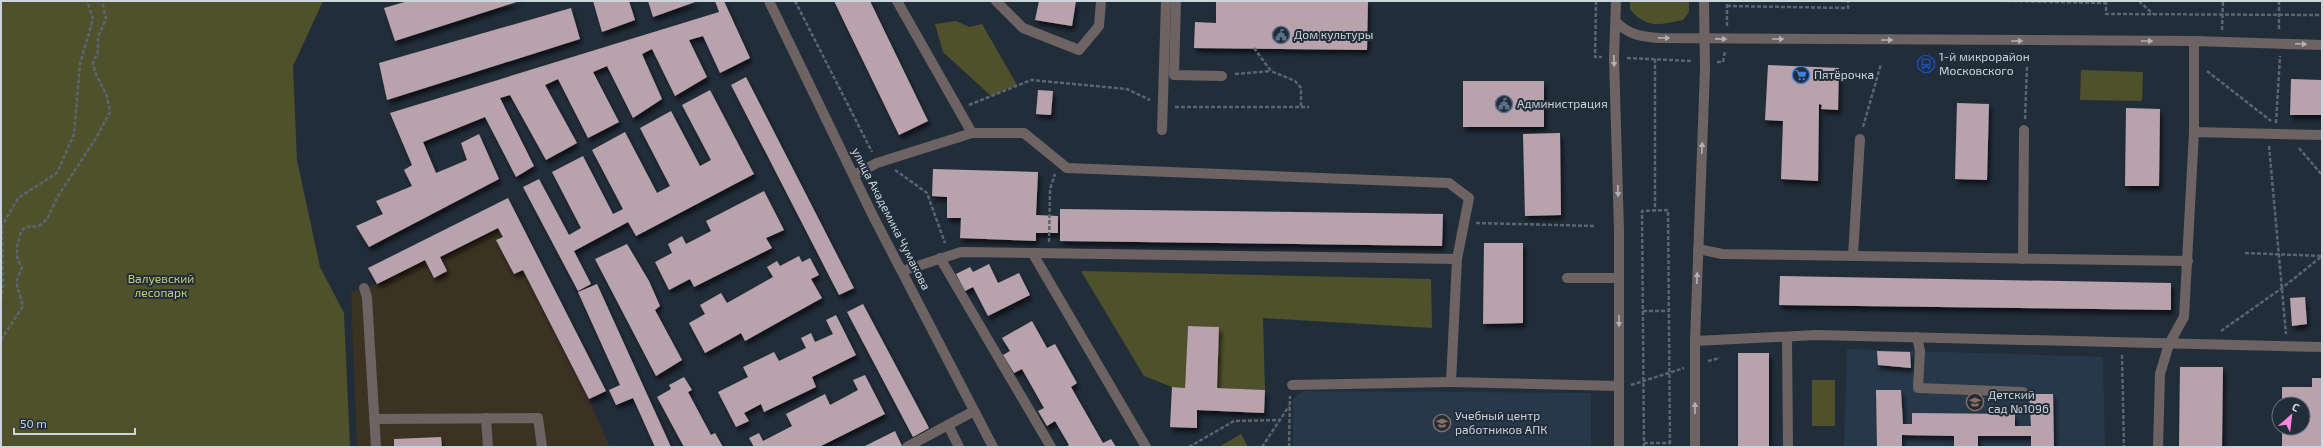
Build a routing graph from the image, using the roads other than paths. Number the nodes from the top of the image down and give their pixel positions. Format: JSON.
{"nodes":[{"id":1,"x":769,"y":1,"type":"edge"},
{"id":2,"x":897,"y":1,"type":"edge"},
{"id":3,"x":996,"y":1,"type":"edge"},
{"id":4,"x":1101,"y":1,"type":"edge"},
{"id":5,"x":1166,"y":1,"type":"edge"},
{"id":6,"x":1176,"y":1,"type":"edge"},
{"id":7,"x":1616,"y":1,"type":"edge"},
{"id":8,"x":1704,"y":1,"type":"edge"},
{"id":9,"x":1616,"y":22,"type":"junction"},
{"id":10,"x":1703,"y":38,"type":"junction"},
{"id":11,"x":2194,"y":41,"type":"junction"},
{"id":12,"x":2322,"y":44,"type":"edge"},
{"id":13,"x":1222,"y":76,"type":"road end"},
{"id":14,"x":1162,"y":130,"type":"dead end"},
{"id":15,"x":2024,"y":130,"type":"road end"},
{"id":16,"x":2194,"y":132,"type":"junction"},
{"id":17,"x":972,"y":133,"type":"junction"},
{"id":18,"x":2322,"y":135,"type":"edge"},
{"id":19,"x":1860,"y":139,"type":"road end"},
{"id":20,"x":854,"y":175,"type":"junction"},
{"id":21,"x":1698,"y":249,"type":"junction"},
{"id":22,"x":1033,"y":254,"type":"junction"},
{"id":23,"x":1853,"y":256,"type":"junction"},
{"id":24,"x":945,"y":257,"type":"junction"},
{"id":25,"x":1456,"y":259,"type":"junction"},
{"id":26,"x":2023,"y":259,"type":"junction"},
{"id":27,"x":2188,"y":261,"type":"junction"},
{"id":28,"x":902,"y":271,"type":"junction"},
{"id":29,"x":1567,"y":278,"type":"dead end"},
{"id":30,"x":1619,"y":278,"type":"junction"},
{"id":31,"x":364,"y":288,"type":"dead end"},
{"id":32,"x":1787,"y":337,"type":"junction"},
{"id":33,"x":1916,"y":337,"type":"junction"},
{"id":34,"x":1695,"y":341,"type":"junction"},
{"id":35,"x":2169,"y":344,"type":"junction"},
{"id":36,"x":2322,"y":347,"type":"edge"},
{"id":37,"x":1451,"y":382,"type":"junction"},
{"id":38,"x":1292,"y":385,"type":"dead end"},
{"id":39,"x":1619,"y":386,"type":"junction"},
{"id":40,"x":2023,"y":392,"type":"dead end"},
{"id":41,"x":974,"y":411,"type":"junction"},
{"id":42,"x":486,"y":418,"type":"junction"},
{"id":43,"x":375,"y":419,"type":"junction"},
{"id":44,"x":948,"y":425,"type":"junction"},
{"id":45,"x":911,"y":446,"type":"edge"},
{"id":46,"x":376,"y":447,"type":"edge"},
{"id":47,"x":488,"y":447,"type":"edge"},
{"id":48,"x":542,"y":447,"type":"edge"},
{"id":49,"x":959,"y":447,"type":"edge"},
{"id":50,"x":993,"y":447,"type":"edge"},
{"id":51,"x":1051,"y":447,"type":"edge"},
{"id":52,"x":1146,"y":447,"type":"edge"},
{"id":53,"x":1619,"y":447,"type":"edge"},
{"id":54,"x":1695,"y":447,"type":"edge"},
{"id":55,"x":1788,"y":447,"type":"edge"},
{"id":56,"x":2158,"y":447,"type":"edge"}],
"edges":[{"from":1,"to":20,"type":"street","name":"улица Академика Чумакова"},
{"from":2,"to":17,"type":"street"},
{"from":3,"to":4,"type":"street"},
{"from":5,"to":14,"type":"street"},
{"from":6,"to":13,"type":"street"},
{"from":7,"to":9,"type":"street"},
{"from":8,"to":10,"type":"street"},
{"from":9,"to":10,"type":"street","one_way":true},
{"from":9,"to":30,"type":"street","one_way":true},
{"from":10,"to":11,"type":"street","one_way":true},
{"from":21,"to":10,"type":"street","one_way":true},
{"from":11,"to":12,"type":"street","one_way":true},
{"from":11,"to":16,"type":"street"},
{"from":15,"to":26,"type":"street"},
{"from":16,"to":18,"type":"street"},
{"from":16,"to":27,"type":"street"},
{"from":17,"to":20,"type":"street"},
{"from":17,"to":25,"type":"street"},
{"from":19,"to":23,"type":"street"},
{"from":20,"to":28,"type":"street","name":"улица Академика Чумакова"},
{"from":21,"to":23,"type":"street"},
{"from":34,"to":21,"type":"street","one_way":true},
{"from":22,"to":24,"type":"street"},
{"from":22,"to":25,"type":"street"},
{"from":22,"to":52,"type":"street"},
{"from":23,"to":26,"type":"street"},
{"from":24,"to":28,"type":"street"},
{"from":24,"to":51,"type":"street"},
{"from":25,"to":37,"type":"street"},
{"from":26,"to":27,"type":"street"},
{"from":27,"to":35,"type":"street"},
{"from":28,"to":41,"type":"street","name":"улица Академика Чумакова"},
{"from":29,"to":30,"type":"street"},
{"from":30,"to":39,"type":"street","one_way":true},
{"from":31,"to":43,"type":"street"},
{"from":32,"to":33,"type":"street"},
{"from":32,"to":34,"type":"street"},
{"from":32,"to":55,"type":"street"},
{"from":33,"to":35,"type":"street"},
{"from":33,"to":40,"type":"street"},
{"from":54,"to":34,"type":"street","one_way":true},
{"from":35,"to":36,"type":"street"},
{"from":35,"to":56,"type":"street"},
{"from":37,"to":38,"type":"street"},
{"from":37,"to":39,"type":"street"},
{"from":39,"to":53,"type":"street"},
{"from":41,"to":44,"type":"street"},
{"from":41,"to":50,"type":"street","name":"улица Академика Чумакова"},
{"from":42,"to":43,"type":"street"},
{"from":42,"to":47,"type":"street"},
{"from":42,"to":48,"type":"street"},
{"from":43,"to":46,"type":"street"},
{"from":44,"to":45,"type":"street"},
{"from":44,"to":49,"type":"street"}]}
